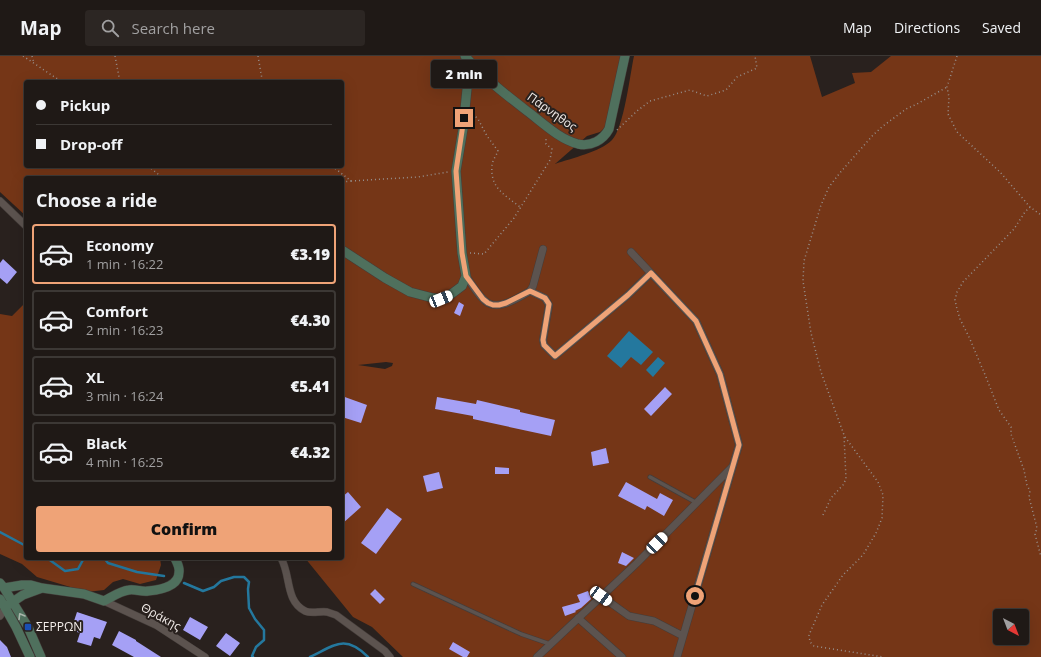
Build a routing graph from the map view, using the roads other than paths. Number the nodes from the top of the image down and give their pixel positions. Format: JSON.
{"nodes":[{"id":1,"x":625,"y":56,"type":"edge"},
{"id":2,"x":468,"y":60,"type":"edge"},
{"id":3,"x":0,"y":201,"type":"edge"},
{"id":4,"x":24,"y":224,"type":"edge"},
{"id":5,"x":543,"y":249,"type":"dead end"},
{"id":6,"x":344,"y":251,"type":"edge"},
{"id":7,"x":631,"y":252,"type":"dead end"},
{"id":8,"x":651,"y":273,"type":"junction"},
{"id":9,"x":466,"y":276,"type":"junction"},
{"id":10,"x":530,"y":291,"type":"junction"},
{"id":11,"x":734,"y":465,"type":"junction"},
{"id":12,"x":650,"y":477,"type":"dead end"},
{"id":13,"x":697,"y":503,"type":"junction"},
{"id":14,"x":175,"y":560,"type":"edge"},
{"id":15,"x":282,"y":560,"type":"edge"},
{"id":16,"x":413,"y":584,"type":"dead end"},
{"id":17,"x":2,"y":586,"type":"edge"},
{"id":18,"x":42,"y":588,"type":"junction"},
{"id":19,"x":601,"y":596,"type":"junction"},
{"id":20,"x":0,"y":599,"type":"edge"},
{"id":21,"x":104,"y":601,"type":"junction"},
{"id":22,"x":9,"y":604,"type":"junction"},
{"id":23,"x":0,"y":616,"type":"edge"},
{"id":24,"x":578,"y":618,"type":"junction"},
{"id":25,"x":683,"y":636,"type":"junction"},
{"id":26,"x":550,"y":644,"type":"junction"},
{"id":27,"x":30,"y":657,"type":"edge"},
{"id":28,"x":41,"y":657,"type":"edge"},
{"id":29,"x":205,"y":657,"type":"edge"},
{"id":30,"x":390,"y":657,"type":"edge"},
{"id":31,"x":537,"y":657,"type":"edge"},
{"id":32,"x":622,"y":657,"type":"edge"},
{"id":33,"x":677,"y":657,"type":"edge"}],
"edges":[{"from":1,"to":2,"type":"street","name":"Πάρνηθος"},
{"from":2,"to":9,"type":"street"},
{"from":3,"to":4,"type":"street"},
{"from":5,"to":10,"type":"street"},
{"from":6,"to":9,"type":"street"},
{"from":7,"to":8,"type":"street"},
{"from":8,"to":10,"type":"street"},
{"from":8,"to":11,"type":"street"},
{"from":9,"to":10,"type":"street"},
{"from":11,"to":13,"type":"street"},
{"from":11,"to":25,"type":"street"},
{"from":12,"to":13,"type":"lane"},
{"from":13,"to":19,"type":"street"},
{"from":14,"to":21,"type":"street"},
{"from":15,"to":30,"type":"street"},
{"from":16,"to":26,"type":"lane"},
{"from":17,"to":18,"type":"street"},
{"from":17,"to":22,"type":"street"},
{"from":18,"to":21,"type":"street"},
{"from":18,"to":22,"type":"street"},
{"from":19,"to":24,"type":"street"},
{"from":19,"to":25,"type":"street"},
{"from":20,"to":22,"type":"street"},
{"from":21,"to":29,"type":"street","name":"Θράκης"},
{"from":22,"to":23,"type":"street"},
{"from":22,"to":27,"type":"street"},
{"from":28,"to":22,"type":"street","one_way":true},
{"from":24,"to":26,"type":"street"},
{"from":24,"to":32,"type":"street"},
{"from":25,"to":33,"type":"street"},
{"from":26,"to":31,"type":"street"}]}
